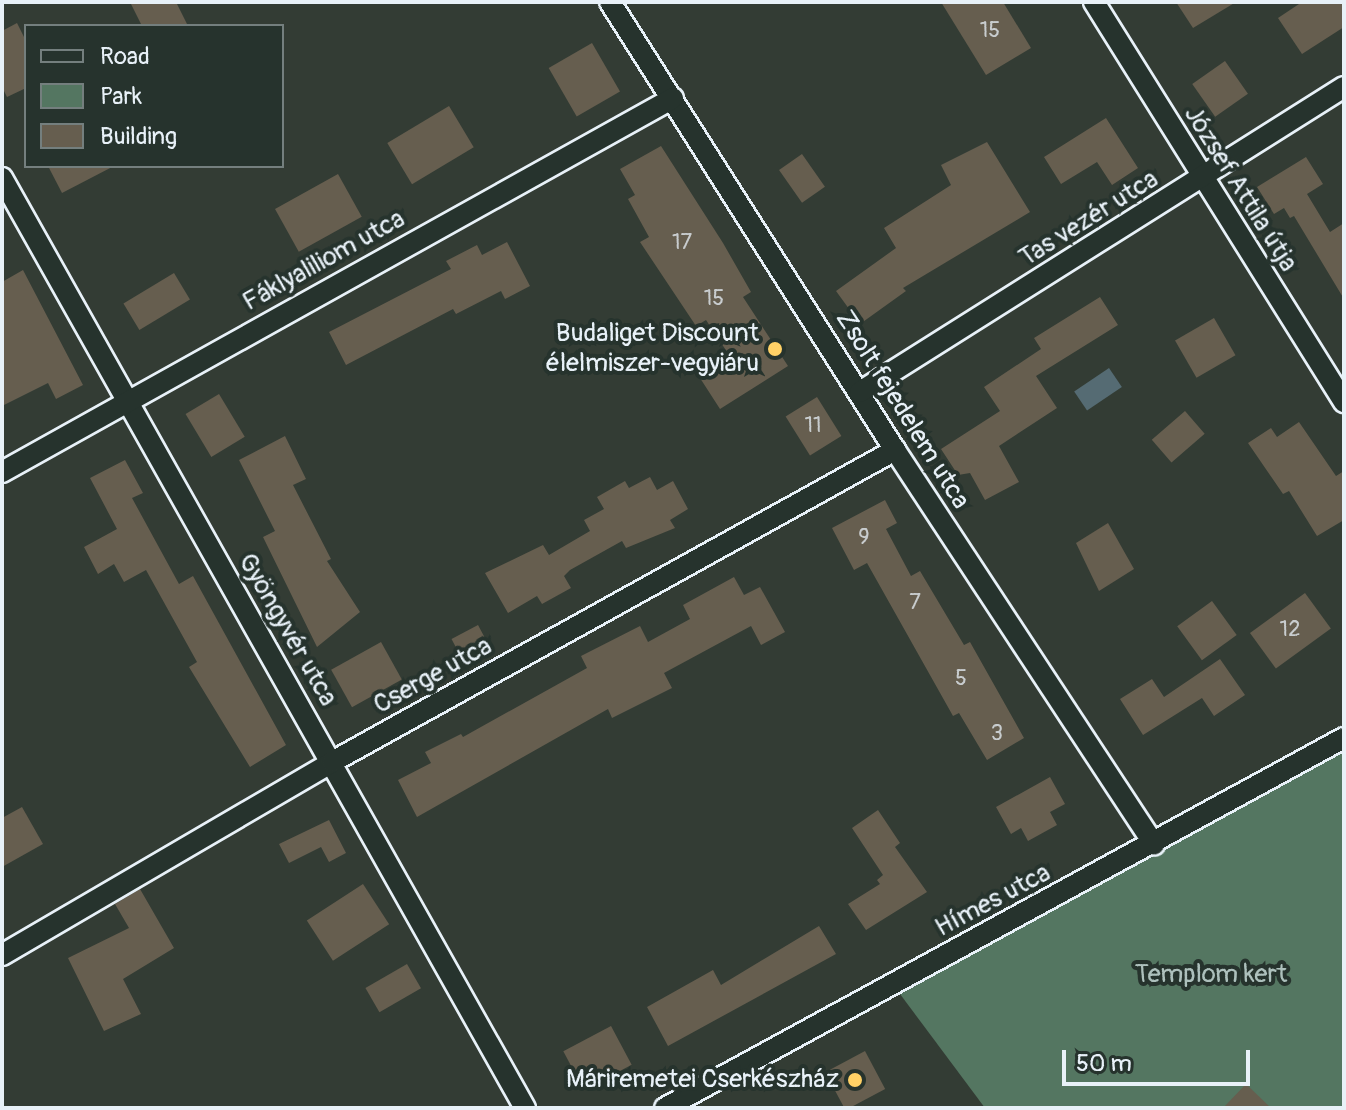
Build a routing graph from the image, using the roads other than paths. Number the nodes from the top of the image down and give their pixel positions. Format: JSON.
{"nodes":[{"id":1,"x":610,"y":2,"type":"edge"},
{"id":2,"x":1094,"y":2,"type":"edge"},
{"id":3,"x":1344,"y":87,"type":"edge"},
{"id":4,"x":673,"y":98,"type":"junction"},
{"id":5,"x":2,"y":178,"type":"edge"},
{"id":6,"x":1203,"y":179,"type":"junction"},
{"id":7,"x":860,"y":392,"type":"junction"},
{"id":8,"x":127,"y":400,"type":"junction"},
{"id":9,"x":1344,"y":402,"type":"edge"},
{"id":10,"x":895,"y":450,"type":"junction"},
{"id":11,"x":2,"y":472,"type":"edge"},
{"id":12,"x":1344,"y":738,"type":"edge"},
{"id":13,"x":332,"y":762,"type":"junction"},
{"id":14,"x":1154,"y":844,"type":"junction"},
{"id":15,"x":2,"y":955,"type":"edge"},
{"id":16,"x":525,"y":1108,"type":"edge"},
{"id":17,"x":665,"y":1108,"type":"edge"}],
"edges":[{"from":1,"to":4,"type":"street","name":"Zsolt fejedelem utca"},
{"from":2,"to":6,"type":"street","name":"József Attila útja"},
{"from":3,"to":6,"type":"street","name":"Tas vezér utca"},
{"from":4,"to":7,"type":"street","name":"Zsolt fejedelem utca"},
{"from":4,"to":8,"type":"street","name":"Fáklyaliliom utca"},
{"from":5,"to":8,"type":"street","name":"Gyöngyvér utca"},
{"from":6,"to":7,"type":"street","name":"Tas vezér utca"},
{"from":6,"to":9,"type":"street","name":"József Attila útja"},
{"from":7,"to":10,"type":"street","name":"Zsolt fejedelem utca"},
{"from":8,"to":11,"type":"street","name":"Fáklyaliliom utca"},
{"from":8,"to":13,"type":"street","name":"Gyöngyvér utca"},
{"from":10,"to":13,"type":"street","name":"Cserge utca"},
{"from":10,"to":14,"type":"street","name":"Zsolt fejedelem utca"},
{"from":12,"to":14,"type":"street","name":"Hímes utca"},
{"from":13,"to":15,"type":"street","name":"Cserge utca"},
{"from":13,"to":16,"type":"street","name":"Gyöngyvér utca"},
{"from":14,"to":17,"type":"street","name":"Hímes utca"}]}
